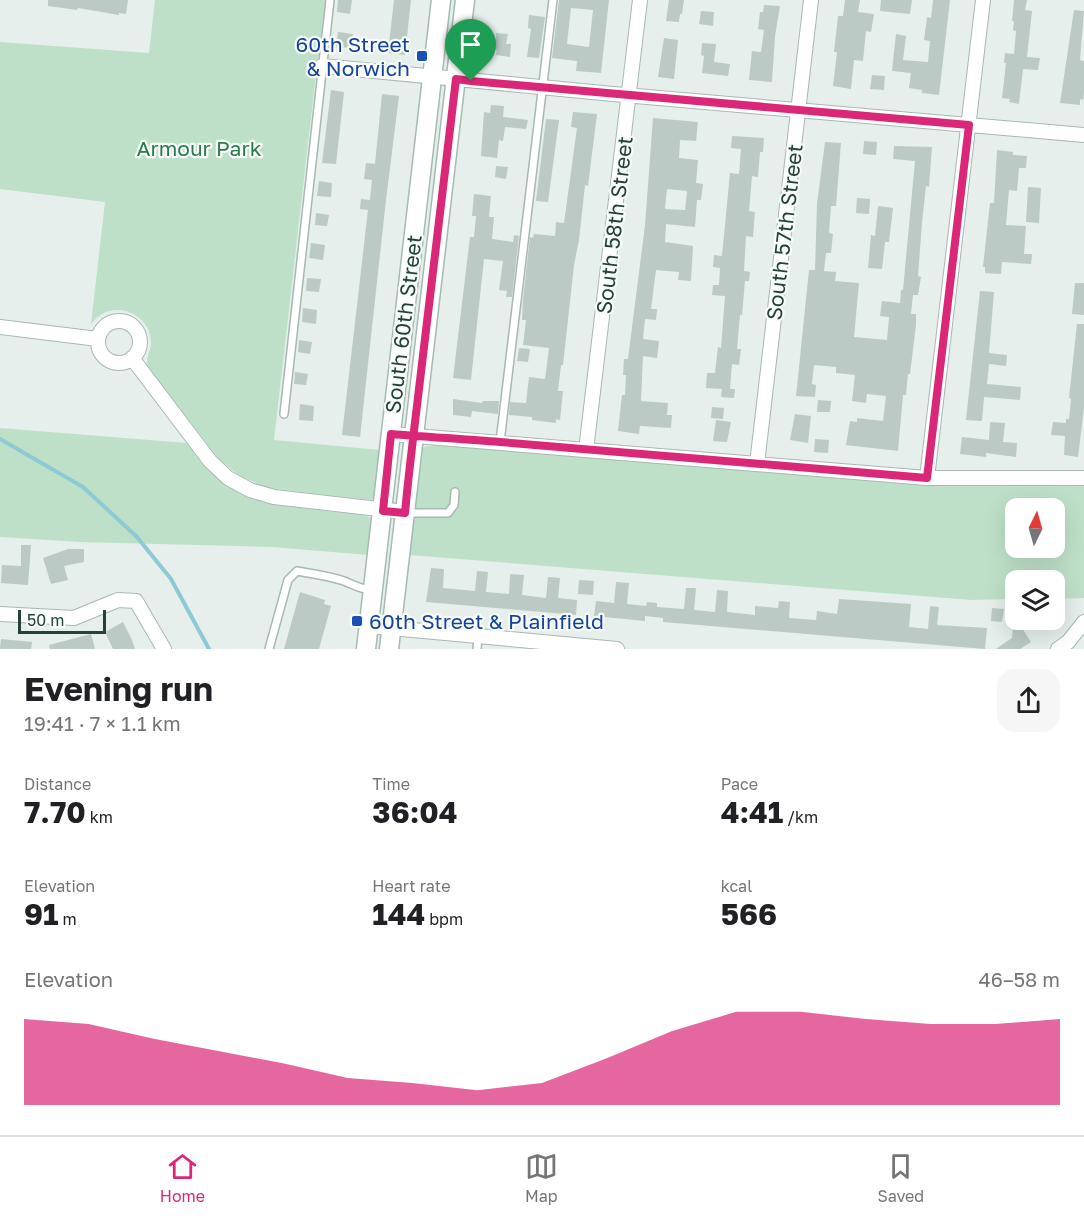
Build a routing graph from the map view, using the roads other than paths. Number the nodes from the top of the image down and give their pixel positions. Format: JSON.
{"nodes":[{"id":1,"x":330,"y":0,"type":"edge"},
{"id":2,"x":441,"y":0,"type":"edge"},
{"id":3,"x":465,"y":0,"type":"edge"},
{"id":4,"x":553,"y":0,"type":"edge"},
{"id":5,"x":640,"y":0,"type":"edge"},
{"id":6,"x":810,"y":0,"type":"edge"},
{"id":7,"x":983,"y":0,"type":"edge"},
{"id":8,"x":322,"y":66,"type":"junction"},
{"id":9,"x":433,"y":77,"type":"junction"},
{"id":10,"x":456,"y":79,"type":"junction"},
{"id":11,"x":543,"y":88,"type":"junction"},
{"id":12,"x":629,"y":96,"type":"junction"},
{"id":13,"x":798,"y":111,"type":"junction"},
{"id":14,"x":969,"y":125,"type":"junction"},
{"id":15,"x":1084,"y":135,"type":"edge"},
{"id":16,"x":0,"y":327,"type":"edge"},
{"id":17,"x":98,"y":339,"type":"junction"},
{"id":18,"x":132,"y":358,"type":"junction"},
{"id":19,"x":284,"y":414,"type":"dead end"},
{"id":20,"x":391,"y":434,"type":"junction"},
{"id":21,"x":413,"y":436,"type":"junction"},
{"id":22,"x":500,"y":442,"type":"junction"},
{"id":23,"x":586,"y":450,"type":"junction"},
{"id":24,"x":757,"y":464,"type":"junction"},
{"id":25,"x":927,"y":478,"type":"junction"},
{"id":26,"x":1084,"y":478,"type":"edge"},
{"id":27,"x":455,"y":492,"type":"dead end"},
{"id":28,"x":383,"y":511,"type":"junction"},
{"id":29,"x":405,"y":513,"type":"junction"},
{"id":30,"x":374,"y":590,"type":"junction"},
{"id":31,"x":0,"y":614,"type":"edge"},
{"id":32,"x":1084,"y":622,"type":"edge"},
{"id":33,"x":369,"y":626,"type":"junction"},
{"id":34,"x":392,"y":629,"type":"junction"},
{"id":35,"x":477,"y":643,"type":"edge"},
{"id":36,"x":565,"y":647,"type":"edge"},
{"id":37,"x":164,"y":649,"type":"edge"},
{"id":38,"x":269,"y":649,"type":"edge"},
{"id":39,"x":366,"y":649,"type":"edge"},
{"id":40,"x":389,"y":649,"type":"edge"},
{"id":41,"x":617,"y":649,"type":"edge"},
{"id":42,"x":1058,"y":649,"type":"edge"}],
"edges":[{"from":1,"to":8,"type":"lane"},
{"from":2,"to":9,"type":"main road","name":"South 60th Street"},
{"from":3,"to":10,"type":"main road","name":"South 60th Street"},
{"from":4,"to":11,"type":"lane"},
{"from":5,"to":12,"type":"street","name":"South 58th Street"},
{"from":6,"to":13,"type":"street","name":"South 57th Street"},
{"from":7,"to":14,"type":"street"},
{"from":8,"to":9,"type":"street"},
{"from":8,"to":19,"type":"lane"},
{"from":9,"to":10,"type":"street"},
{"from":9,"to":20,"type":"main road","name":"South 60th Street"},
{"from":10,"to":11,"type":"street"},
{"from":10,"to":21,"type":"main road","name":"South 60th Street"},
{"from":11,"to":12,"type":"street"},
{"from":11,"to":22,"type":"lane"},
{"from":12,"to":13,"type":"street"},
{"from":12,"to":23,"type":"street","name":"South 58th Street"},
{"from":13,"to":14,"type":"street"},
{"from":13,"to":24,"type":"street","name":"South 57th Street"},
{"from":14,"to":15,"type":"street"},
{"from":14,"to":25,"type":"street"},
{"from":16,"to":17,"type":"street"},
{"from":17,"to":18,"type":"street"},
{"from":17,"to":18,"type":"street"},
{"from":18,"to":28,"type":"street"},
{"from":20,"to":21,"type":"street"},
{"from":20,"to":28,"type":"main road","name":"South 60th Street"},
{"from":21,"to":22,"type":"street"},
{"from":21,"to":29,"type":"main road","name":"South 60th Street"},
{"from":22,"to":23,"type":"street"},
{"from":23,"to":24,"type":"street"},
{"from":24,"to":25,"type":"street"},
{"from":25,"to":26,"type":"street"},
{"from":27,"to":29,"type":"lane"},
{"from":28,"to":29,"type":"street"},
{"from":28,"to":30,"type":"main road","name":"South 60th Street"},
{"from":29,"to":34,"type":"main road","name":"South 60th Street"},
{"from":30,"to":33,"type":"main road","name":"South 60th Street"},
{"from":30,"to":38,"type":"lane"},
{"from":31,"to":37,"type":"street"},
{"from":32,"to":42,"type":"street"},
{"from":33,"to":34,"type":"street"},
{"from":33,"to":39,"type":"main road","name":"South 60th Street"},
{"from":34,"to":35,"type":"street"},
{"from":34,"to":40,"type":"main road","name":"South 60th Street"},
{"from":35,"to":36,"type":"street"},
{"from":36,"to":41,"type":"street"}]}
